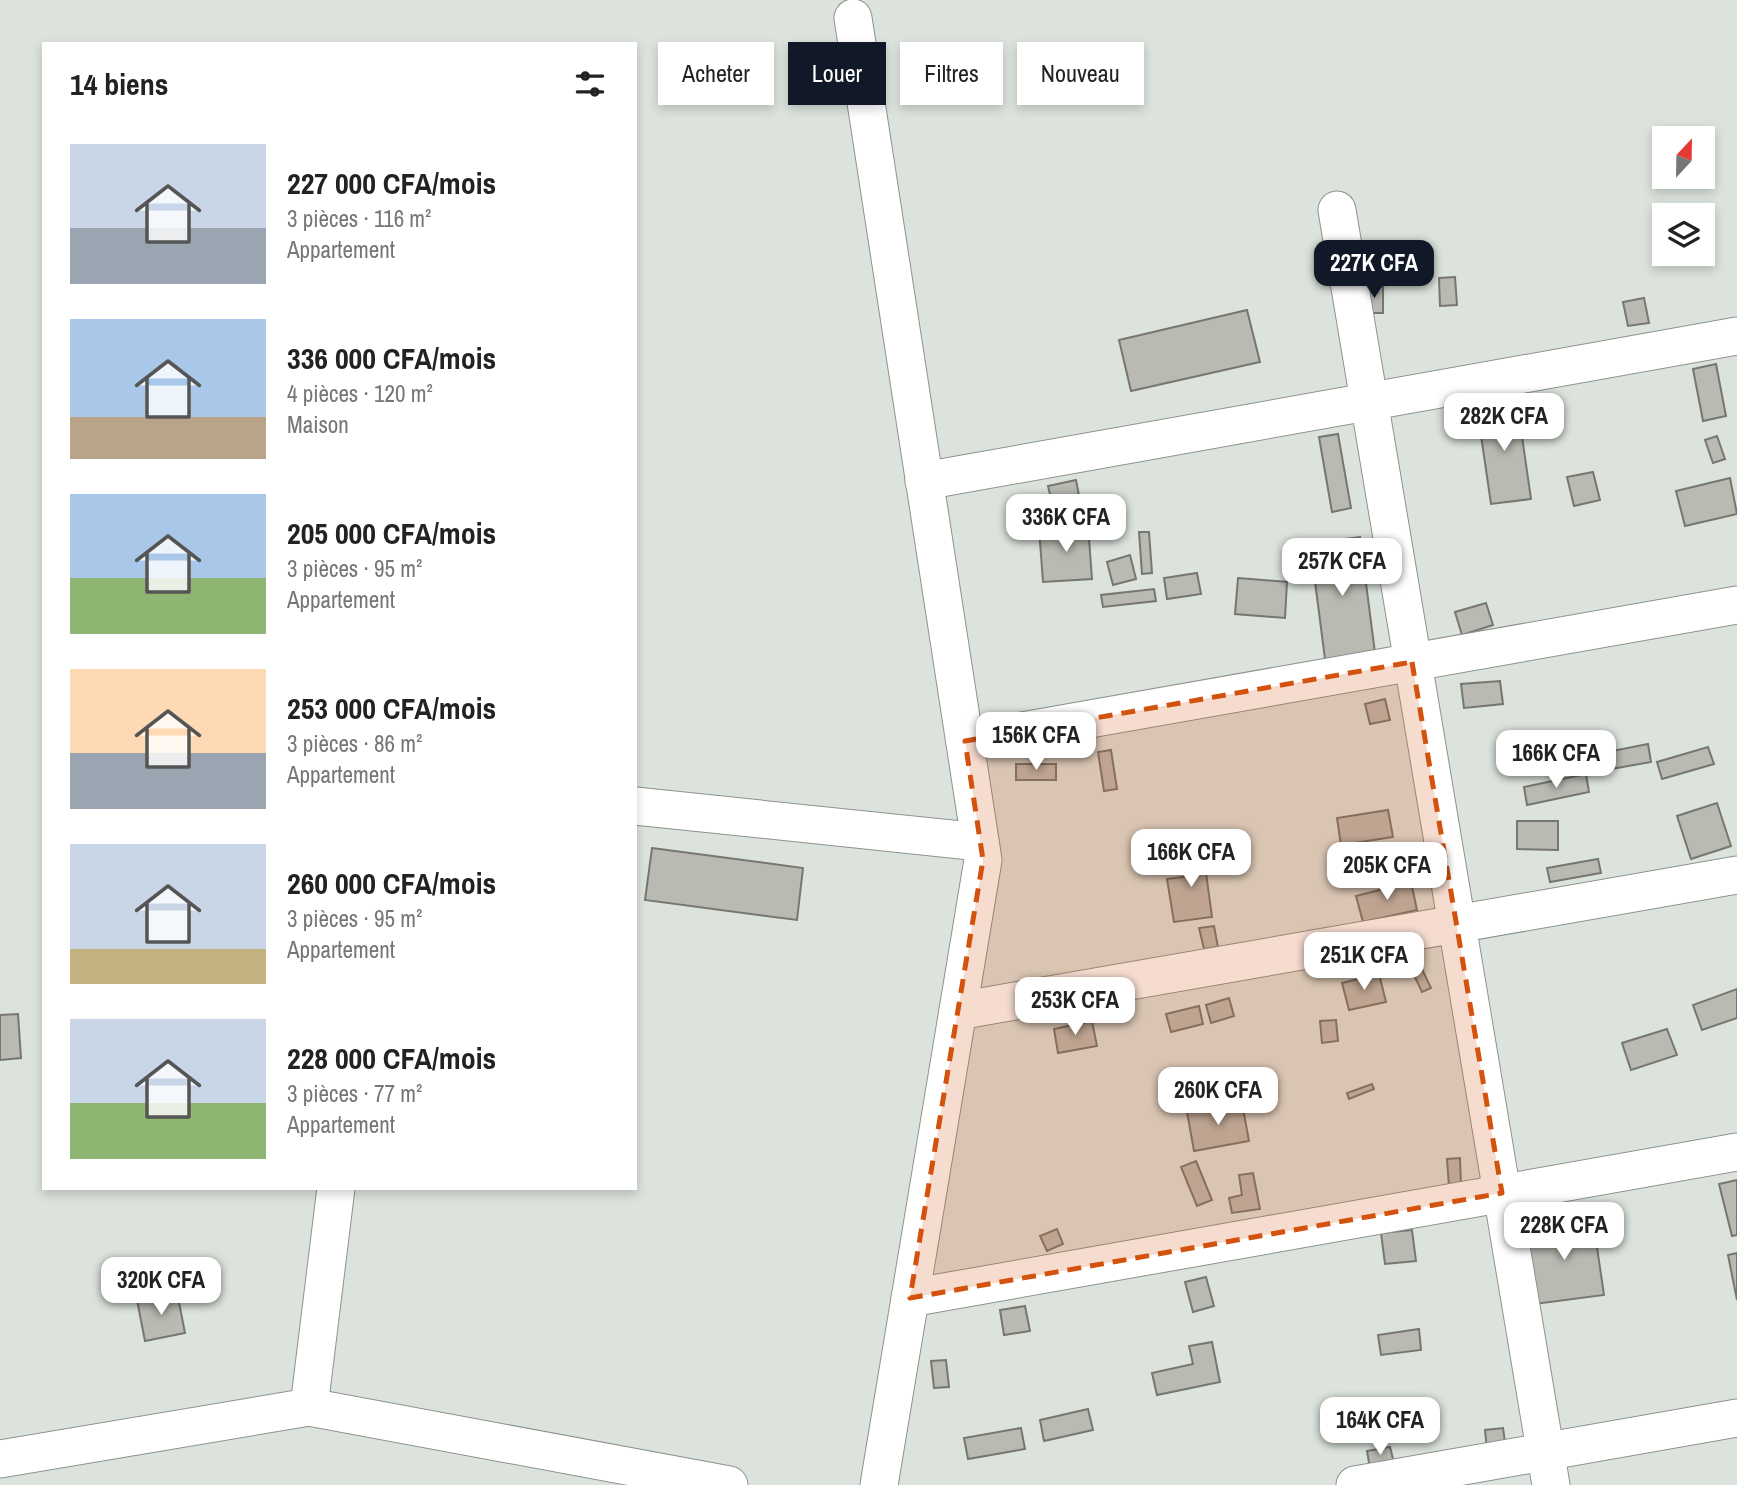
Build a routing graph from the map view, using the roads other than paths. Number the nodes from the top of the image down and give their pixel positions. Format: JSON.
{"nodes":[{"id":1,"x":853,"y":18,"type":"dead end"},
{"id":2,"x":1336,"y":210,"type":"dead end"},
{"id":3,"x":1737,"y":336,"type":"edge"},
{"id":4,"x":1369,"y":401,"type":"junction"},
{"id":5,"x":925,"y":481,"type":"junction"},
{"id":6,"x":1737,"y":605,"type":"edge"},
{"id":7,"x":1412,"y":662,"type":"junction"},
{"id":8,"x":965,"y":741,"type":"junction"},
{"id":9,"x":637,"y":806,"type":"edge"},
{"id":10,"x":980,"y":842,"type":"junction"},
{"id":11,"x":1737,"y":875,"type":"edge"},
{"id":12,"x":1457,"y":924,"type":"junction"},
{"id":13,"x":958,"y":1011,"type":"junction"},
{"id":14,"x":1737,"y":1152,"type":"edge"},
{"id":15,"x":336,"y":1190,"type":"edge"},
{"id":16,"x":1502,"y":1193,"type":"junction"},
{"id":17,"x":910,"y":1298,"type":"junction"},
{"id":18,"x":309,"y":1407,"type":"junction"},
{"id":19,"x":1737,"y":1418,"type":"edge"},
{"id":20,"x":0,"y":1459,"type":"edge"},
{"id":21,"x":1549,"y":1468,"type":"edge"},
{"id":22,"x":729,"y":1485,"type":"edge"},
{"id":23,"x":879,"y":1485,"type":"edge"},
{"id":24,"x":1354,"y":1485,"type":"edge"}],
"edges":[{"from":1,"to":5,"type":"street"},
{"from":2,"to":4,"type":"street"},
{"from":3,"to":4,"type":"street"},
{"from":4,"to":5,"type":"street"},
{"from":4,"to":7,"type":"street"},
{"from":5,"to":8,"type":"street"},
{"from":6,"to":7,"type":"street"},
{"from":7,"to":8,"type":"street"},
{"from":7,"to":12,"type":"street"},
{"from":8,"to":10,"type":"street"},
{"from":9,"to":10,"type":"street"},
{"from":10,"to":13,"type":"street"},
{"from":11,"to":12,"type":"street"},
{"from":12,"to":13,"type":"street"},
{"from":12,"to":16,"type":"street"},
{"from":13,"to":17,"type":"street"},
{"from":14,"to":16,"type":"street"},
{"from":15,"to":18,"type":"street"},
{"from":16,"to":17,"type":"street"},
{"from":16,"to":21,"type":"street"},
{"from":17,"to":23,"type":"street"},
{"from":18,"to":20,"type":"street"},
{"from":18,"to":22,"type":"street"},
{"from":19,"to":21,"type":"street"},
{"from":21,"to":24,"type":"street"}]}
